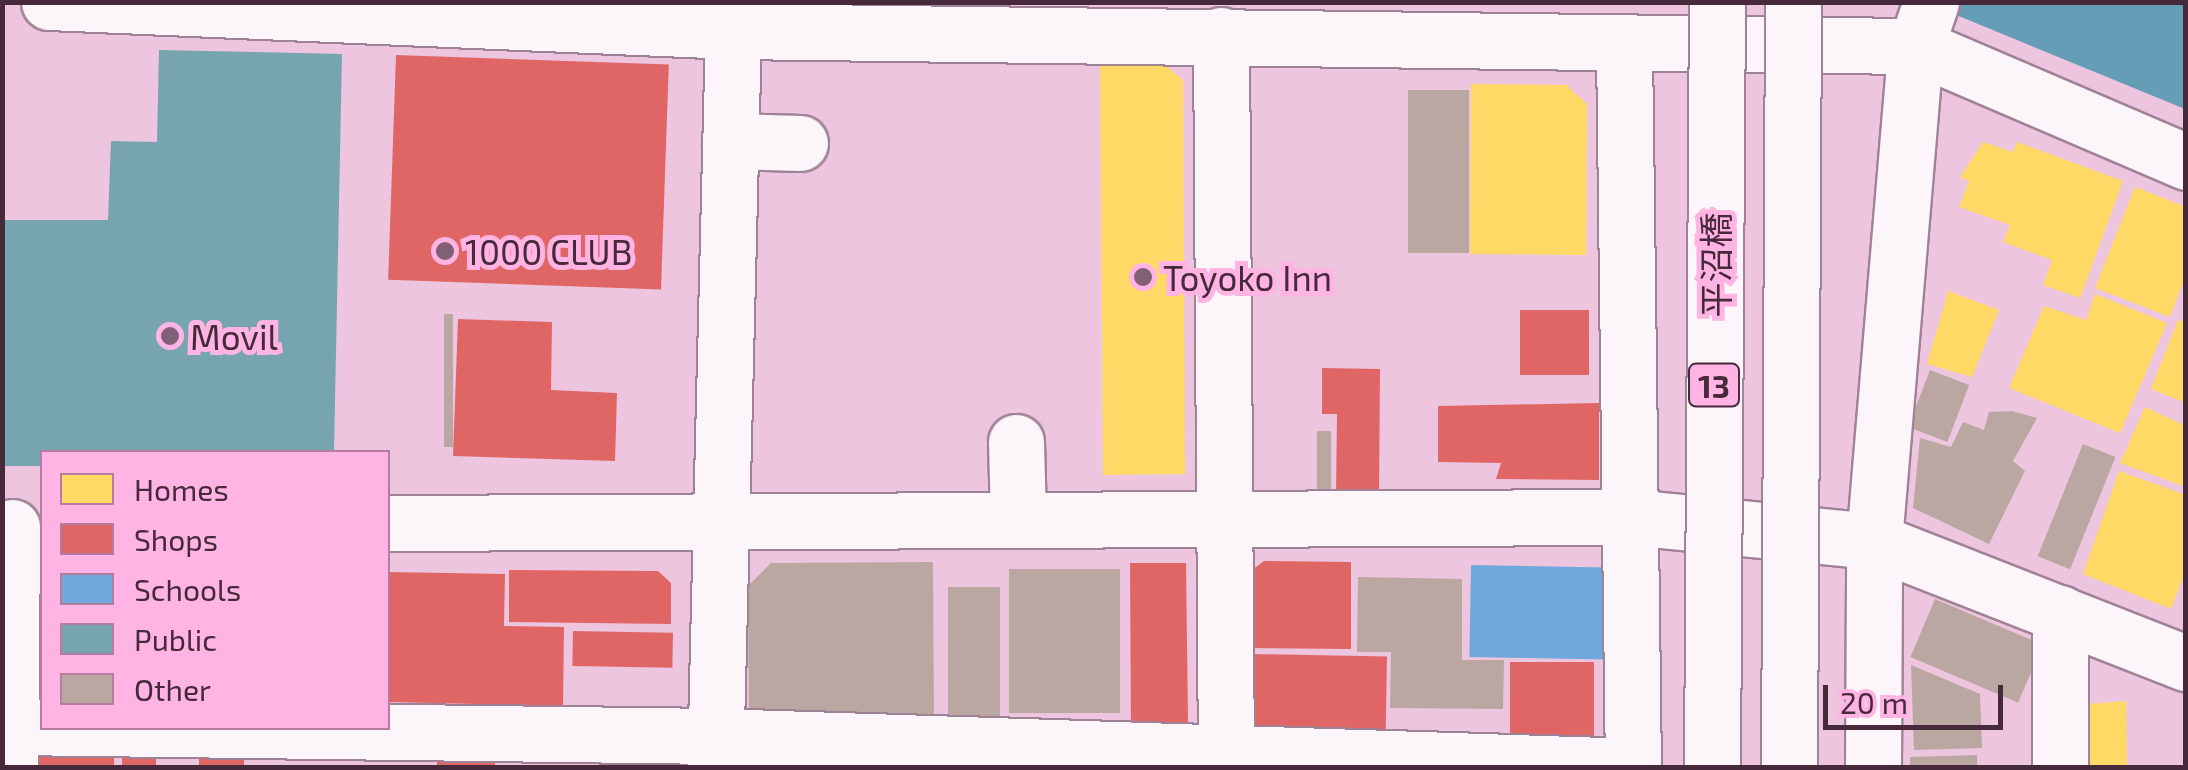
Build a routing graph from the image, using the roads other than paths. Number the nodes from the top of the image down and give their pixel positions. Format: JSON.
{"nodes":[{"id":1,"x":49,"y":2,"type":"edge"},
{"id":2,"x":1717,"y":2,"type":"edge"},
{"id":3,"x":1793,"y":2,"type":"edge"},
{"id":4,"x":1924,"y":24,"type":"edge"},
{"id":5,"x":733,"y":31,"type":"junction"},
{"id":6,"x":1221,"y":35,"type":"junction"},
{"id":7,"x":1624,"y":45,"type":"junction"},
{"id":8,"x":730,"y":141,"type":"junction"},
{"id":9,"x":800,"y":143,"type":"dead end"},
{"id":10,"x":2186,"y":162,"type":"edge"},
{"id":11,"x":1016,"y":442,"type":"dead end"},
{"id":12,"x":1632,"y":517,"type":"junction"},
{"id":13,"x":1225,"y":518,"type":"junction"},
{"id":14,"x":1018,"y":519,"type":"junction"},
{"id":15,"x":722,"y":520,"type":"junction"},
{"id":16,"x":390,"y":523,"type":"edge"},
{"id":17,"x":19,"y":528,"type":"edge"},
{"id":18,"x":1874,"y":540,"type":"junction"},
{"id":19,"x":2060,"y":613,"type":"junction"},
{"id":20,"x":2186,"y":663,"type":"edge"},
{"id":21,"x":11,"y":747,"type":"edge"},
{"id":22,"x":716,"y":752,"type":"edge"},
{"id":23,"x":1226,"y":760,"type":"edge"},
{"id":24,"x":1634,"y":767,"type":"edge"},
{"id":25,"x":1712,"y":768,"type":"edge"},
{"id":26,"x":1788,"y":768,"type":"edge"},
{"id":27,"x":1873,"y":768,"type":"edge"},
{"id":28,"x":2060,"y":768,"type":"edge"}],
"edges":[{"from":1,"to":5,"type":"street"},
{"from":2,"to":25,"type":"street","name":"平沼橋","number":"13","bridge":true},
{"from":3,"to":26,"type":"street","number":"13","bridge":true},
{"from":4,"to":7,"type":"street"},
{"from":4,"to":10,"type":"street"},
{"from":4,"to":18,"type":"street"},
{"from":5,"to":6,"type":"street"},
{"from":5,"to":8,"type":"street"},
{"from":6,"to":7,"type":"street"},
{"from":6,"to":13,"type":"street"},
{"from":7,"to":12,"type":"street"},
{"from":8,"to":9,"type":"street"},
{"from":8,"to":15,"type":"street"},
{"from":11,"to":14,"type":"street"},
{"from":12,"to":13,"type":"street"},
{"from":12,"to":18,"type":"street"},
{"from":12,"to":24,"type":"street"},
{"from":13,"to":14,"type":"street"},
{"from":13,"to":23,"type":"street"},
{"from":14,"to":15,"type":"street"},
{"from":15,"to":16,"type":"street"},
{"from":15,"to":22,"type":"street"},
{"from":17,"to":21,"type":"street"},
{"from":18,"to":19,"type":"street"},
{"from":18,"to":27,"type":"street"},
{"from":19,"to":20,"type":"street"},
{"from":19,"to":28,"type":"street"},
{"from":21,"to":22,"type":"street"},
{"from":22,"to":23,"type":"street"},
{"from":23,"to":24,"type":"street"}]}
